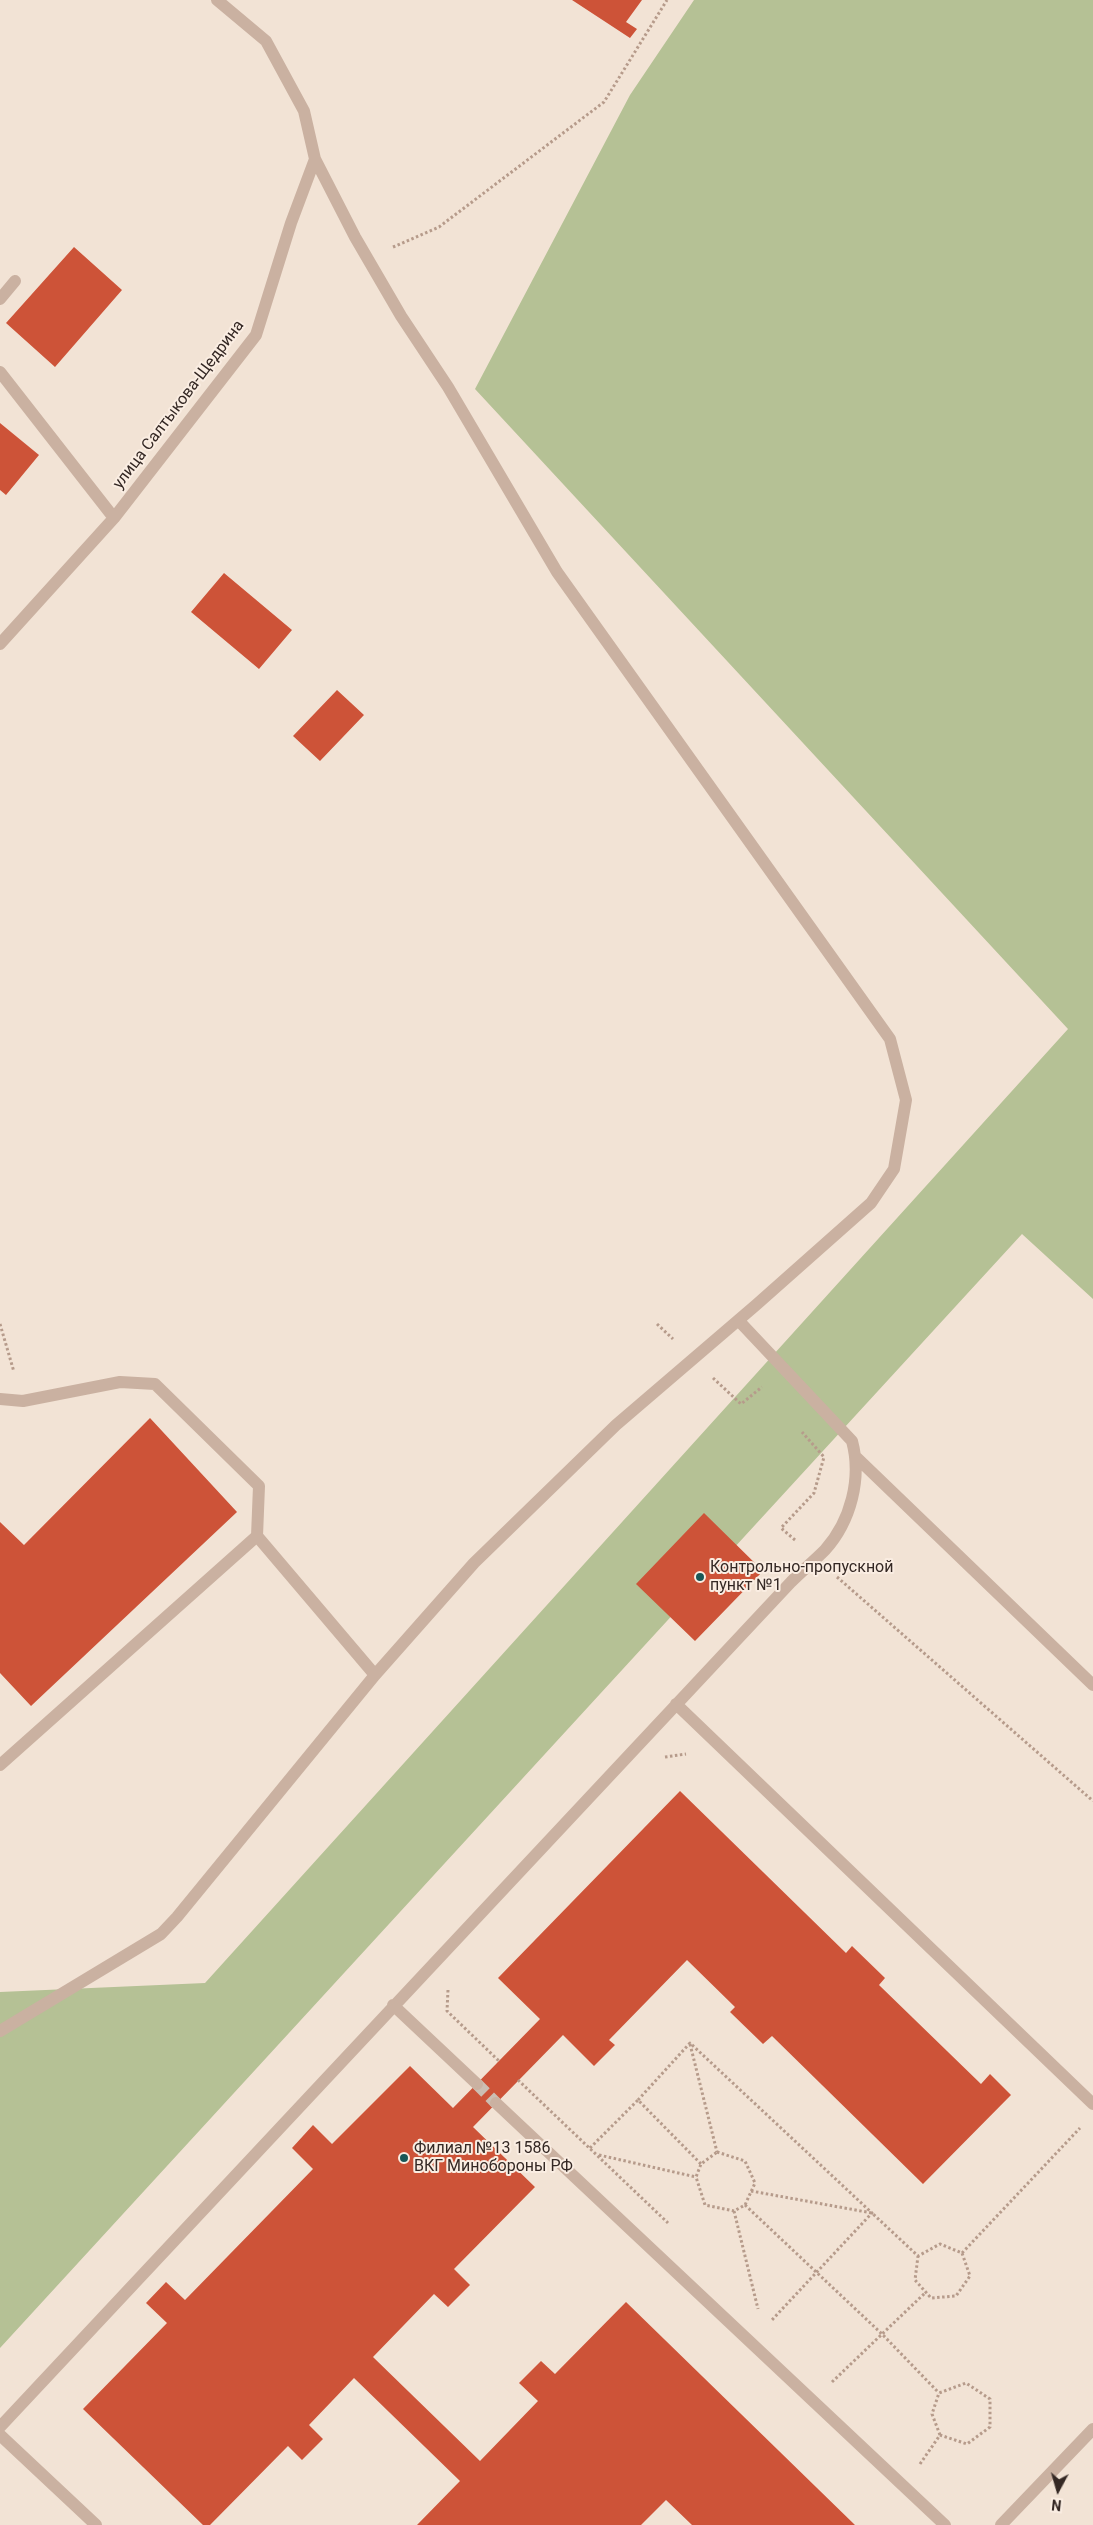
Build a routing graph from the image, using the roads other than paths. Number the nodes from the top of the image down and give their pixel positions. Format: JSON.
{"nodes":[{"id":1,"x":217,"y":0,"type":"edge"},
{"id":2,"x":315,"y":159,"type":"junction"},
{"id":3,"x":15,"y":281,"type":"dead end"},
{"id":4,"x":0,"y":299,"type":"edge"},
{"id":5,"x":0,"y":372,"type":"edge"},
{"id":6,"x":114,"y":518,"type":"junction"},
{"id":7,"x":0,"y":644,"type":"edge"},
{"id":8,"x":739,"y":1321,"type":"junction"},
{"id":9,"x":0,"y":1399,"type":"edge"},
{"id":10,"x":856,"y":1457,"type":"junction"},
{"id":11,"x":257,"y":1536,"type":"junction"},
{"id":12,"x":375,"y":1675,"type":"junction"},
{"id":13,"x":1093,"y":1685,"type":"edge"},
{"id":14,"x":676,"y":1704,"type":"junction"},
{"id":15,"x":0,"y":1765,"type":"edge"},
{"id":16,"x":393,"y":2005,"type":"junction"},
{"id":17,"x":0,"y":2031,"type":"edge"},
{"id":18,"x":477,"y":2084,"type":"tunnel mouth"},
{"id":19,"x":496,"y":2102,"type":"tunnel mouth"},
{"id":20,"x":1093,"y":2104,"type":"edge"},
{"id":21,"x":0,"y":2427,"type":"edge"},
{"id":22,"x":1093,"y":2429,"type":"edge"},
{"id":23,"x":0,"y":2435,"type":"edge"},
{"id":24,"x":96,"y":2525,"type":"edge"},
{"id":25,"x":945,"y":2525,"type":"edge"},
{"id":26,"x":1001,"y":2525,"type":"edge"}],
"edges":[{"from":1,"to":2,"type":"street"},
{"from":2,"to":6,"type":"street","name":"улица Салтыкова-Щедрина"},
{"from":2,"to":8,"type":"street"},
{"from":3,"to":4,"type":"street"},
{"from":5,"to":6,"type":"street"},
{"from":6,"to":7,"type":"street","name":"улица Салтыкова-Щедрина"},
{"from":8,"to":10,"type":"street"},
{"from":8,"to":12,"type":"street"},
{"from":9,"to":11,"type":"street"},
{"from":10,"to":13,"type":"street"},
{"from":10,"to":14,"type":"street"},
{"from":11,"to":12,"type":"street"},
{"from":11,"to":15,"type":"street"},
{"from":12,"to":17,"type":"street"},
{"from":14,"to":16,"type":"street"},
{"from":14,"to":20,"type":"street"},
{"from":16,"to":18,"type":"street"},
{"from":16,"to":21,"type":"street"},
{"from":19,"to":25,"type":"street"},
{"from":22,"to":26,"type":"street"},
{"from":23,"to":24,"type":"street"}]}
